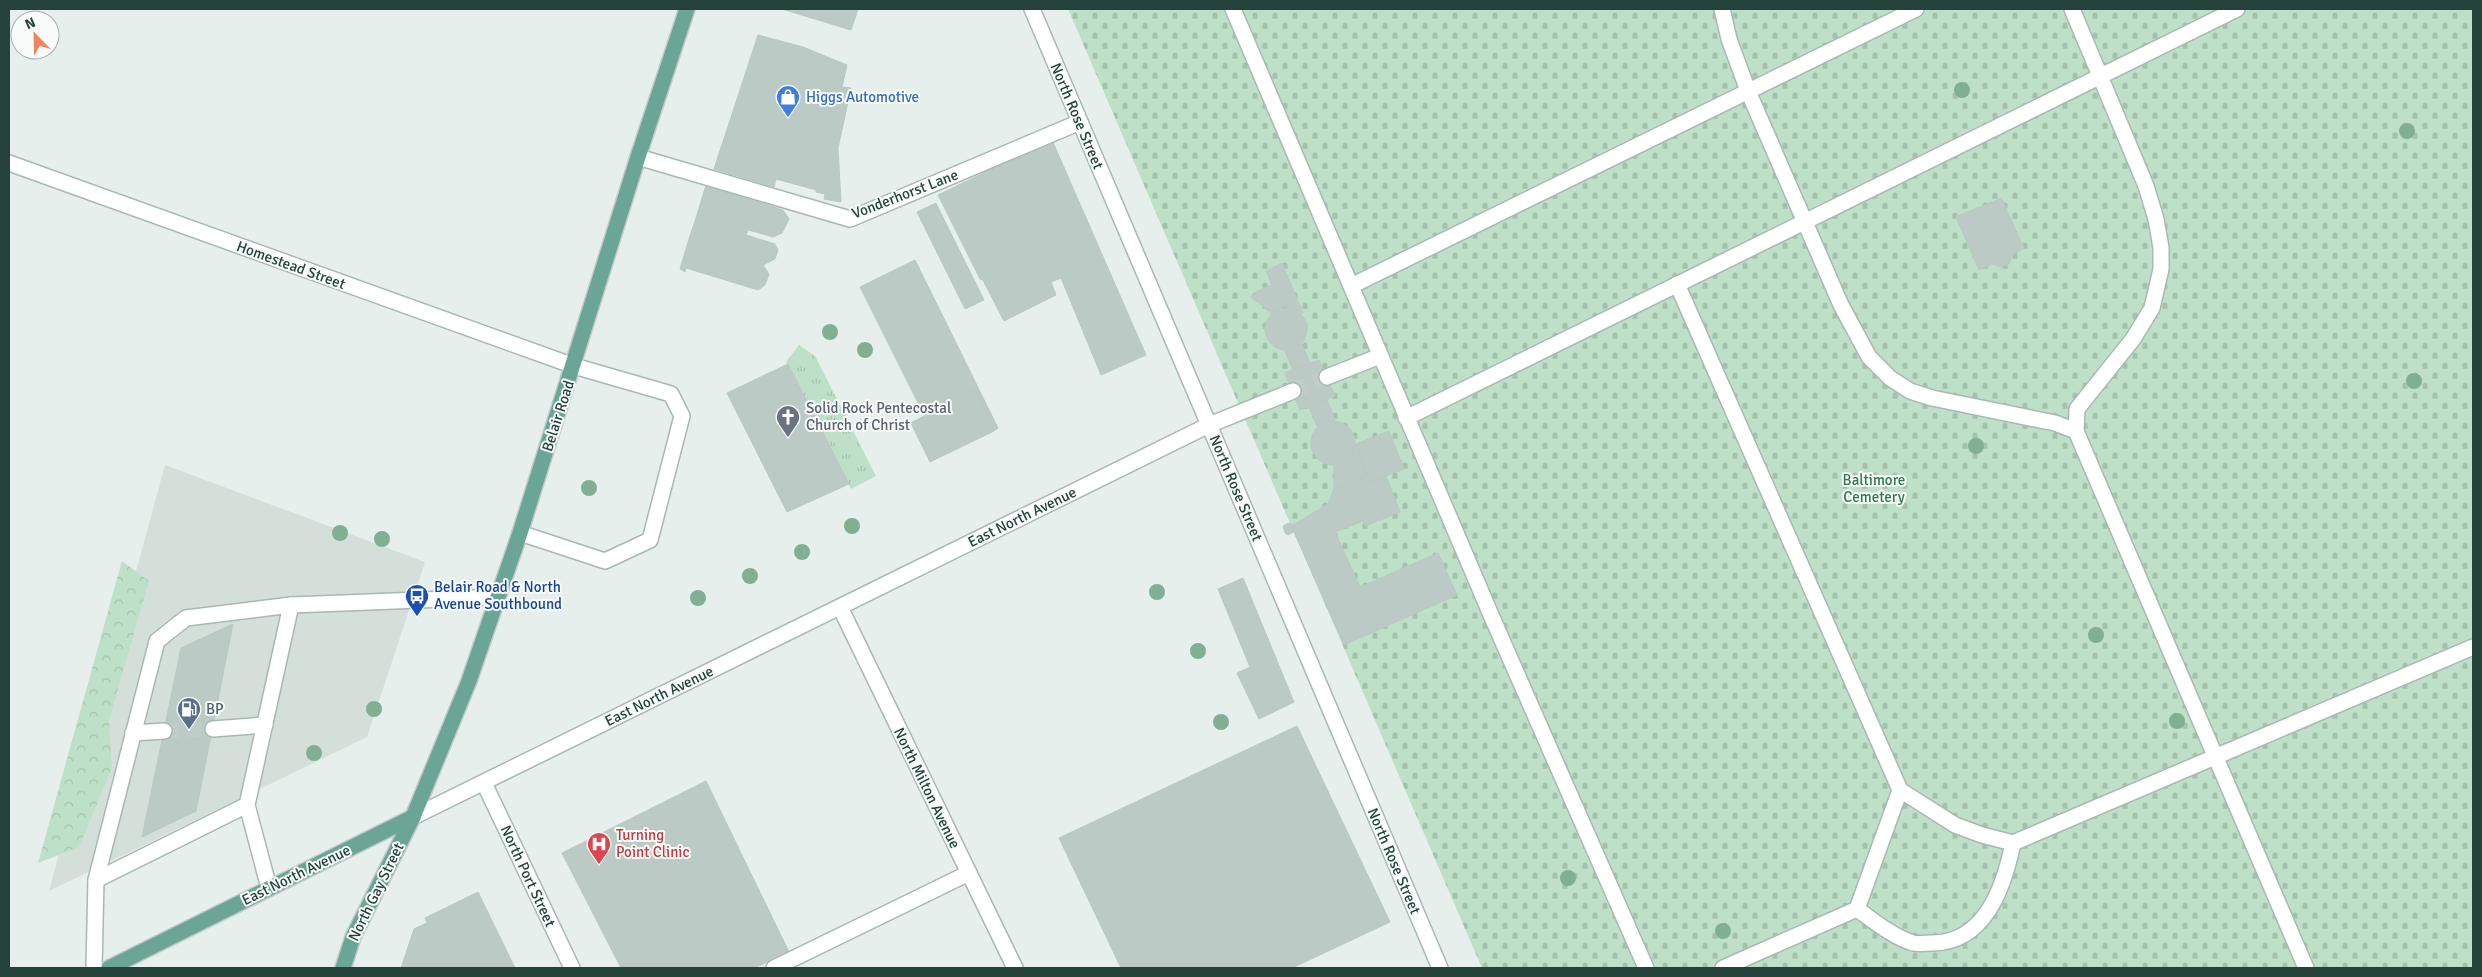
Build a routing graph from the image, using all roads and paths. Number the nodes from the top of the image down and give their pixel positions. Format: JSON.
{"nodes":[{"id":1,"x":687,"y":9,"type":"edge"},
{"id":2,"x":1032,"y":9,"type":"edge"},
{"id":3,"x":1232,"y":9,"type":"edge"},
{"id":4,"x":1722,"y":9,"type":"edge"},
{"id":5,"x":1916,"y":9,"type":"edge"},
{"id":6,"x":2072,"y":9,"type":"edge"},
{"id":7,"x":2237,"y":9,"type":"edge"},
{"id":8,"x":2101,"y":76,"type":"junction"},
{"id":9,"x":1748,"y":91,"type":"junction"},
{"id":10,"x":1080,"y":122,"type":"junction"},
{"id":11,"x":638,"y":157,"type":"junction"},
{"id":12,"x":9,"y":162,"type":"edge"},
{"id":13,"x":1804,"y":222,"type":"junction"},
{"id":14,"x":1677,"y":284,"type":"junction"},
{"id":15,"x":1351,"y":286,"type":"junction"},
{"id":16,"x":1380,"y":356,"type":"junction"},
{"id":17,"x":574,"y":366,"type":"junction"},
{"id":18,"x":1327,"y":377,"type":"tunnel mouth"},
{"id":19,"x":1292,"y":391,"type":"tunnel mouth"},
{"id":20,"x":1406,"y":418,"type":"junction"},
{"id":21,"x":1210,"y":425,"type":"junction"},
{"id":22,"x":2076,"y":431,"type":"junction"},
{"id":23,"x":520,"y":533,"type":"junction"},
{"id":24,"x":497,"y":597,"type":"junction"},
{"id":25,"x":290,"y":605,"type":"junction"},
{"id":26,"x":840,"y":607,"type":"junction"},
{"id":27,"x":2473,"y":647,"type":"edge"},
{"id":28,"x":265,"y":725,"type":"junction"},
{"id":29,"x":213,"y":728,"type":"tunnel mouth"},
{"id":30,"x":164,"y":731,"type":"tunnel mouth"},
{"id":31,"x":133,"y":733,"type":"junction"},
{"id":32,"x":2215,"y":756,"type":"junction"},
{"id":33,"x":484,"y":783,"type":"junction"},
{"id":34,"x":1900,"y":790,"type":"junction"},
{"id":35,"x":247,"y":805,"type":"junction"},
{"id":36,"x":413,"y":818,"type":"junction"},
{"id":37,"x":2013,"y":843,"type":"junction"},
{"id":38,"x":969,"y":873,"type":"junction"},
{"id":39,"x":96,"y":880,"type":"junction"},
{"id":40,"x":269,"y":888,"type":"junction"},
{"id":41,"x":1857,"y":909,"type":"junction"},
{"id":42,"x":94,"y":968,"type":"edge"},
{"id":43,"x":109,"y":968,"type":"edge"},
{"id":44,"x":343,"y":968,"type":"edge"},
{"id":45,"x":572,"y":968,"type":"edge"},
{"id":46,"x":774,"y":968,"type":"edge"},
{"id":47,"x":1016,"y":968,"type":"edge"},
{"id":48,"x":1440,"y":968,"type":"edge"},
{"id":49,"x":1646,"y":968,"type":"edge"},
{"id":50,"x":1723,"y":968,"type":"edge"},
{"id":51,"x":2306,"y":968,"type":"edge"}],
"edges":[{"from":1,"to":11,"type":"main road","name":"Belair Road"},
{"from":2,"to":10,"type":"street","name":"North Rose Street"},
{"from":3,"to":15,"type":"street"},
{"from":4,"to":9,"type":"street"},
{"from":5,"to":9,"type":"street"},
{"from":6,"to":8,"type":"street"},
{"from":7,"to":8,"type":"street"},
{"from":8,"to":13,"type":"street"},
{"from":8,"to":22,"type":"street"},
{"from":9,"to":13,"type":"street"},
{"from":9,"to":15,"type":"street"},
{"from":10,"to":11,"type":"street","name":"Vonderhorst Lane"},
{"from":10,"to":21,"type":"street","name":"North Rose Street"},
{"from":11,"to":17,"type":"main road","name":"Belair Road"},
{"from":12,"to":17,"type":"street","name":"Homestead Street"},
{"from":13,"to":14,"type":"street"},
{"from":13,"to":22,"type":"street"},
{"from":14,"to":20,"type":"street"},
{"from":14,"to":34,"type":"street"},
{"from":15,"to":16,"type":"street"},
{"from":16,"to":18,"type":"street"},
{"from":16,"to":20,"type":"street"},
{"from":17,"to":23,"type":"main road","name":"Belair Road"},
{"from":17,"to":23,"type":"street","name":"Homestead Street"},
{"from":19,"to":21,"type":"street","name":"East North Avenue"},
{"from":20,"to":49,"type":"street"},
{"from":21,"to":26,"type":"street","name":"East North Avenue"},
{"from":21,"to":48,"type":"street","name":"North Rose Street"},
{"from":22,"to":32,"type":"street"},
{"from":23,"to":24,"type":"main road","name":"Belair Road"},
{"from":24,"to":25,"type":"street"},
{"from":24,"to":36,"type":"main road","name":"Belair Road"},
{"from":25,"to":28,"type":"street"},
{"from":25,"to":31,"type":"street"},
{"from":26,"to":33,"type":"street","name":"East North Avenue"},
{"from":26,"to":38,"type":"street","name":"North Milton Avenue"},
{"from":27,"to":32,"type":"street"},
{"from":28,"to":29,"type":"street"},
{"from":28,"to":35,"type":"street"},
{"from":30,"to":31,"type":"street"},
{"from":31,"to":39,"type":"street"},
{"from":32,"to":37,"type":"street"},
{"from":32,"to":51,"type":"street"},
{"from":33,"to":36,"type":"street","name":"East North Avenue"},
{"from":33,"to":45,"type":"street","name":"North Port Street"},
{"from":34,"to":37,"type":"street"},
{"from":34,"to":41,"type":"street"},
{"from":35,"to":39,"type":"street"},
{"from":35,"to":40,"type":"street"},
{"from":36,"to":40,"type":"main road","name":"East North Avenue"},
{"from":36,"to":44,"type":"main road","name":"North Gay Street"},
{"from":37,"to":41,"type":"street"},
{"from":38,"to":46,"type":"street"},
{"from":38,"to":47,"type":"street","name":"North Milton Avenue"},
{"from":39,"to":42,"type":"street"},
{"from":40,"to":43,"type":"main road","name":"East North Avenue"},
{"from":41,"to":50,"type":"street"}]}
